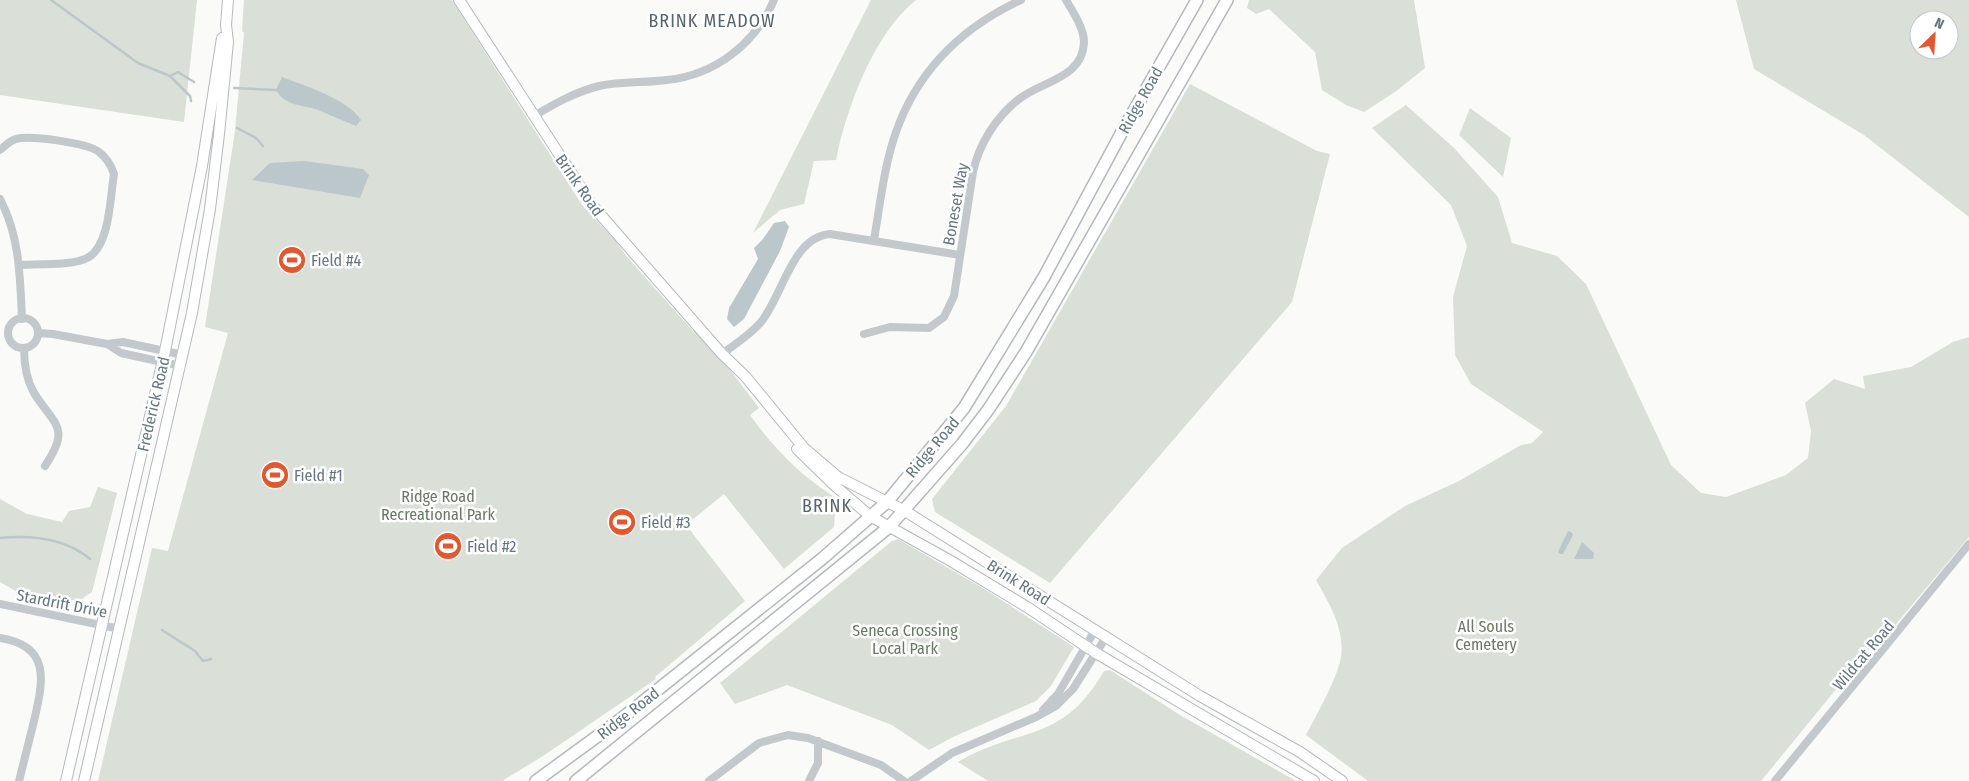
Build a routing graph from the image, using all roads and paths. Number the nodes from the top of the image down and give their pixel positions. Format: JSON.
{"nodes":[{"id":1,"x":228,"y":0,"type":"edge"},
{"id":2,"x":459,"y":0,"type":"edge"},
{"id":3,"x":774,"y":0,"type":"edge"},
{"id":4,"x":1021,"y":0,"type":"edge"},
{"id":5,"x":1066,"y":0,"type":"edge"},
{"id":6,"x":1197,"y":0,"type":"edge"},
{"id":7,"x":1227,"y":0,"type":"edge"},
{"id":8,"x":226,"y":25,"type":"junction"},
{"id":9,"x":534,"y":116,"type":"junction"},
{"id":10,"x":0,"y":150,"type":"edge"},
{"id":11,"x":0,"y":199,"type":"edge"},
{"id":12,"x":874,"y":240,"type":"junction"},
{"id":13,"x":960,"y":255,"type":"junction"},
{"id":14,"x":20,"y":265,"type":"junction"},
{"id":15,"x":22,"y":319,"type":"junction"},
{"id":16,"x":38,"y":333,"type":"junction"},
{"id":17,"x":4,"y":334,"type":"edge"},
{"id":18,"x":864,"y":334,"type":"dead end"},
{"id":19,"x":107,"y":344,"type":"junction"},
{"id":20,"x":24,"y":348,"type":"junction"},
{"id":21,"x":165,"y":351,"type":"junction"},
{"id":22,"x":722,"y":354,"type":"junction"},
{"id":23,"x":183,"y":355,"type":"junction"},
{"id":24,"x":163,"y":362,"type":"junction"},
{"id":25,"x":181,"y":366,"type":"junction"},
{"id":26,"x":45,"y":466,"type":"dead end"},
{"id":27,"x":887,"y":502,"type":"junction"},
{"id":28,"x":904,"y":511,"type":"junction"},
{"id":29,"x":870,"y":516,"type":"junction"},
{"id":30,"x":889,"y":526,"type":"junction"},
{"id":31,"x":1969,"y":544,"type":"edge"},
{"id":32,"x":0,"y":604,"type":"edge"},
{"id":33,"x":102,"y":625,"type":"junction"},
{"id":34,"x":120,"y":629,"type":"junction"},
{"id":35,"x":1095,"y":630,"type":"junction"},
{"id":36,"x":1106,"y":637,"type":"junction"},
{"id":37,"x":0,"y":638,"type":"edge"},
{"id":38,"x":1086,"y":646,"type":"junction"},
{"id":39,"x":1096,"y":653,"type":"junction"},
{"id":40,"x":1036,"y":717,"type":"junction"},
{"id":41,"x":818,"y":741,"type":"junction"},
{"id":42,"x":20,"y":781,"type":"edge"},
{"id":43,"x":66,"y":781,"type":"edge"},
{"id":44,"x":84,"y":781,"type":"edge"},
{"id":45,"x":536,"y":781,"type":"edge"},
{"id":46,"x":576,"y":781,"type":"edge"},
{"id":47,"x":710,"y":781,"type":"edge"},
{"id":48,"x":809,"y":781,"type":"edge"},
{"id":49,"x":904,"y":781,"type":"edge"},
{"id":50,"x":910,"y":781,"type":"edge"},
{"id":51,"x":1314,"y":781,"type":"edge"},
{"id":52,"x":1342,"y":781,"type":"edge"},
{"id":53,"x":1776,"y":781,"type":"edge"}],
"edges":[{"from":1,"to":8,"type":"main road","name":"Frederick Road"},
{"from":2,"to":9,"type":"main road","name":"Brink Road"},
{"from":3,"to":9,"type":"street"},
{"from":4,"to":12,"type":"street"},
{"from":5,"to":13,"type":"street","name":"Boneset Way"},
{"from":6,"to":27,"type":"highway","name":"Ridge Road"},
{"from":7,"to":28,"type":"highway","name":"Ridge Road"},
{"from":8,"to":21,"type":"main road","name":"Frederick Road"},
{"from":8,"to":23,"type":"main road","name":"Frederick Road"},
{"from":9,"to":22,"type":"main road","name":"Brink Road"},
{"from":10,"to":14,"type":"street"},
{"from":11,"to":14,"type":"street"},
{"from":12,"to":13,"type":"street"},
{"from":12,"to":22,"type":"street"},
{"from":13,"to":18,"type":"street","name":"Boneset Way"},
{"from":14,"to":15,"type":"street"},
{"from":15,"to":16,"type":"street"},
{"from":15,"to":17,"type":"street"},
{"from":16,"to":19,"type":"street"},
{"from":16,"to":20,"type":"street"},
{"from":17,"to":20,"type":"street"},
{"from":19,"to":21,"type":"street"},
{"from":19,"to":24,"type":"street"},
{"from":20,"to":26,"type":"street"},
{"from":21,"to":23,"type":"street"},
{"from":21,"to":24,"type":"main road","name":"Frederick Road"},
{"from":22,"to":27,"type":"main road","name":"Brink Road"},
{"from":22,"to":29,"type":"main road","name":"Brink Road"},
{"from":23,"to":25,"type":"main road","name":"Frederick Road"},
{"from":24,"to":25,"type":"street"},
{"from":24,"to":33,"type":"main road","name":"Frederick Road"},
{"from":25,"to":34,"type":"main road","name":"Frederick Road"},
{"from":27,"to":28,"type":"main road","name":"Brink Road"},
{"from":27,"to":29,"type":"highway","name":"Ridge Road"},
{"from":28,"to":30,"type":"highway","name":"Ridge Road"},
{"from":28,"to":35,"type":"main road","name":"Brink Road"},
{"from":29,"to":30,"type":"main road","name":"Brink Road"},
{"from":29,"to":45,"type":"highway","name":"Ridge Road"},
{"from":30,"to":38,"type":"main road","name":"Brink Road"},
{"from":30,"to":46,"type":"highway","name":"Ridge Road"},
{"from":31,"to":53,"type":"street","name":"Wildcat Road"},
{"from":32,"to":33,"type":"street","name":"Stardrift Drive"},
{"from":33,"to":34,"type":"street","name":"Stardrift Drive"},
{"from":33,"to":43,"type":"main road","name":"Frederick Road"},
{"from":34,"to":44,"type":"main road","name":"Frederick Road"},
{"from":35,"to":36,"type":"main road","name":"Brink Road"},
{"from":35,"to":38,"type":"street"},
{"from":36,"to":39,"type":"street"},
{"from":36,"to":52,"type":"main road","name":"Brink Road"},
{"from":37,"to":42,"type":"street"},
{"from":38,"to":39,"type":"main road","name":"Brink Road"},
{"from":38,"to":40,"type":"street"},
{"from":39,"to":40,"type":"street"},
{"from":39,"to":51,"type":"main road","name":"Brink Road"},
{"from":40,"to":50,"type":"street"},
{"from":41,"to":47,"type":"street"},
{"from":41,"to":48,"type":"street"},
{"from":41,"to":49,"type":"street"}]}
